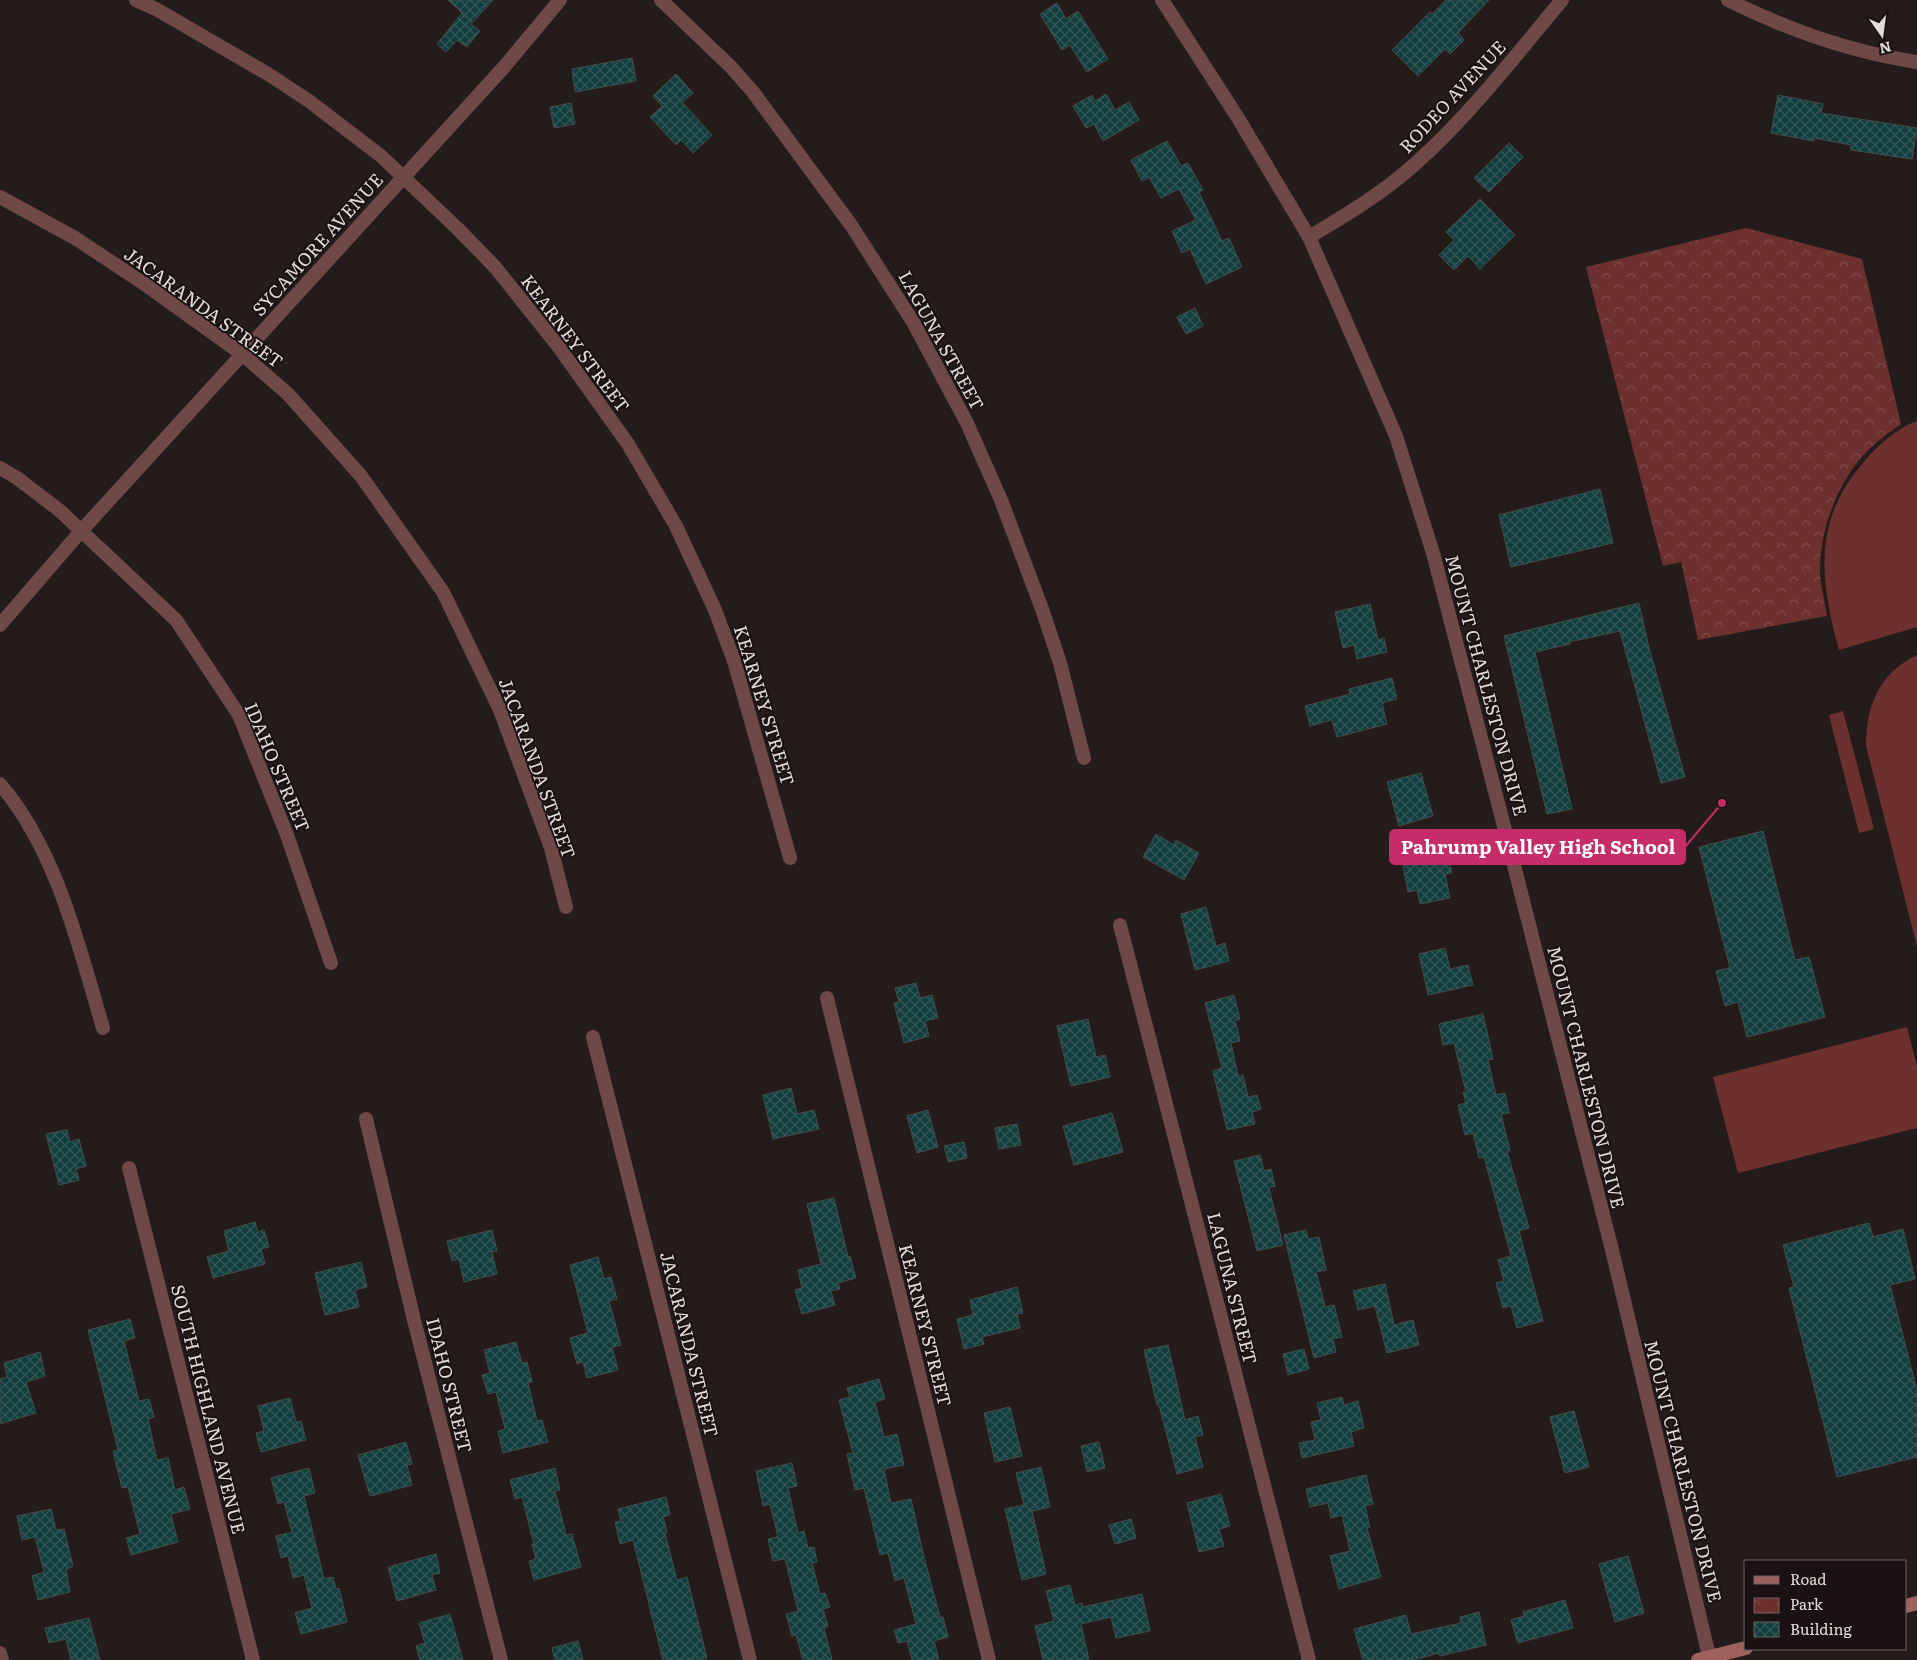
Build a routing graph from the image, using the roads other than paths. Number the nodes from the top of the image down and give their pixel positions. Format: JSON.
{"nodes":[{"id":1,"x":136,"y":0,"type":"edge"},
{"id":2,"x":560,"y":0,"type":"edge"},
{"id":3,"x":661,"y":0,"type":"edge"},
{"id":4,"x":1162,"y":0,"type":"edge"},
{"id":5,"x":1562,"y":0,"type":"edge"},
{"id":6,"x":1728,"y":0,"type":"edge"},
{"id":7,"x":1917,"y":62,"type":"edge"},
{"id":8,"x":404,"y":177,"type":"junction"},
{"id":9,"x":0,"y":197,"type":"edge"},
{"id":10,"x":1309,"y":237,"type":"junction"},
{"id":11,"x":242,"y":354,"type":"junction"},
{"id":12,"x":0,"y":468,"type":"edge"},
{"id":13,"x":82,"y":530,"type":"junction"},
{"id":14,"x":0,"y":625,"type":"edge"},
{"id":15,"x":1084,"y":758,"type":"dead end"},
{"id":16,"x":0,"y":784,"type":"edge"},
{"id":17,"x":790,"y":858,"type":"dead end"},
{"id":18,"x":566,"y":906,"type":"dead end"},
{"id":19,"x":1120,"y":924,"type":"dead end"},
{"id":20,"x":331,"y":963,"type":"dead end"},
{"id":21,"x":827,"y":998,"type":"dead end"},
{"id":22,"x":103,"y":1028,"type":"dead end"},
{"id":23,"x":593,"y":1037,"type":"dead end"},
{"id":24,"x":366,"y":1119,"type":"dead end"},
{"id":25,"x":129,"y":1168,"type":"dead end"},
{"id":26,"x":1744,"y":1649,"type":"edge"},
{"id":27,"x":0,"y":1653,"type":"edge"},
{"id":28,"x":1706,"y":1659,"type":"edge"},
{"id":29,"x":2,"y":1660,"type":"edge"},
{"id":30,"x":253,"y":1660,"type":"edge"},
{"id":31,"x":501,"y":1660,"type":"edge"},
{"id":32,"x":750,"y":1660,"type":"edge"},
{"id":33,"x":990,"y":1660,"type":"edge"},
{"id":34,"x":1309,"y":1660,"type":"edge"}],
"edges":[{"from":1,"to":8,"type":"street","name":"KEARNEY STREET"},
{"from":2,"to":8,"type":"street","name":"SYCAMORE AVENUE"},
{"from":3,"to":15,"type":"street","name":"LAGUNA STREET"},
{"from":4,"to":10,"type":"street","name":"MOUNT CHARLESTON DRIVE"},
{"from":5,"to":10,"type":"street","name":"RODEO AVENUE"},
{"from":6,"to":7,"type":"street"},
{"from":8,"to":11,"type":"street","name":"SYCAMORE AVENUE"},
{"from":8,"to":17,"type":"street","name":"KEARNEY STREET"},
{"from":9,"to":11,"type":"street","name":"JACARANDA STREET"},
{"from":10,"to":28,"type":"street","name":"MOUNT CHARLESTON DRIVE"},
{"from":11,"to":13,"type":"street","name":"SYCAMORE AVENUE"},
{"from":11,"to":18,"type":"street","name":"JACARANDA STREET"},
{"from":12,"to":13,"type":"street","name":"IDAHO STREET"},
{"from":13,"to":14,"type":"street","name":"SYCAMORE AVENUE"},
{"from":13,"to":20,"type":"street","name":"IDAHO STREET"},
{"from":16,"to":22,"type":"street"},
{"from":19,"to":34,"type":"street","name":"LAGUNA STREET"},
{"from":21,"to":33,"type":"street","name":"KEARNEY STREET"},
{"from":23,"to":32,"type":"street","name":"JACARANDA STREET"},
{"from":24,"to":31,"type":"street","name":"IDAHO STREET"},
{"from":25,"to":30,"type":"street","name":"SOUTH HIGHLAND AVENUE"},
{"from":26,"to":28,"type":"main road"},
{"from":27,"to":29,"type":"street"}]}
